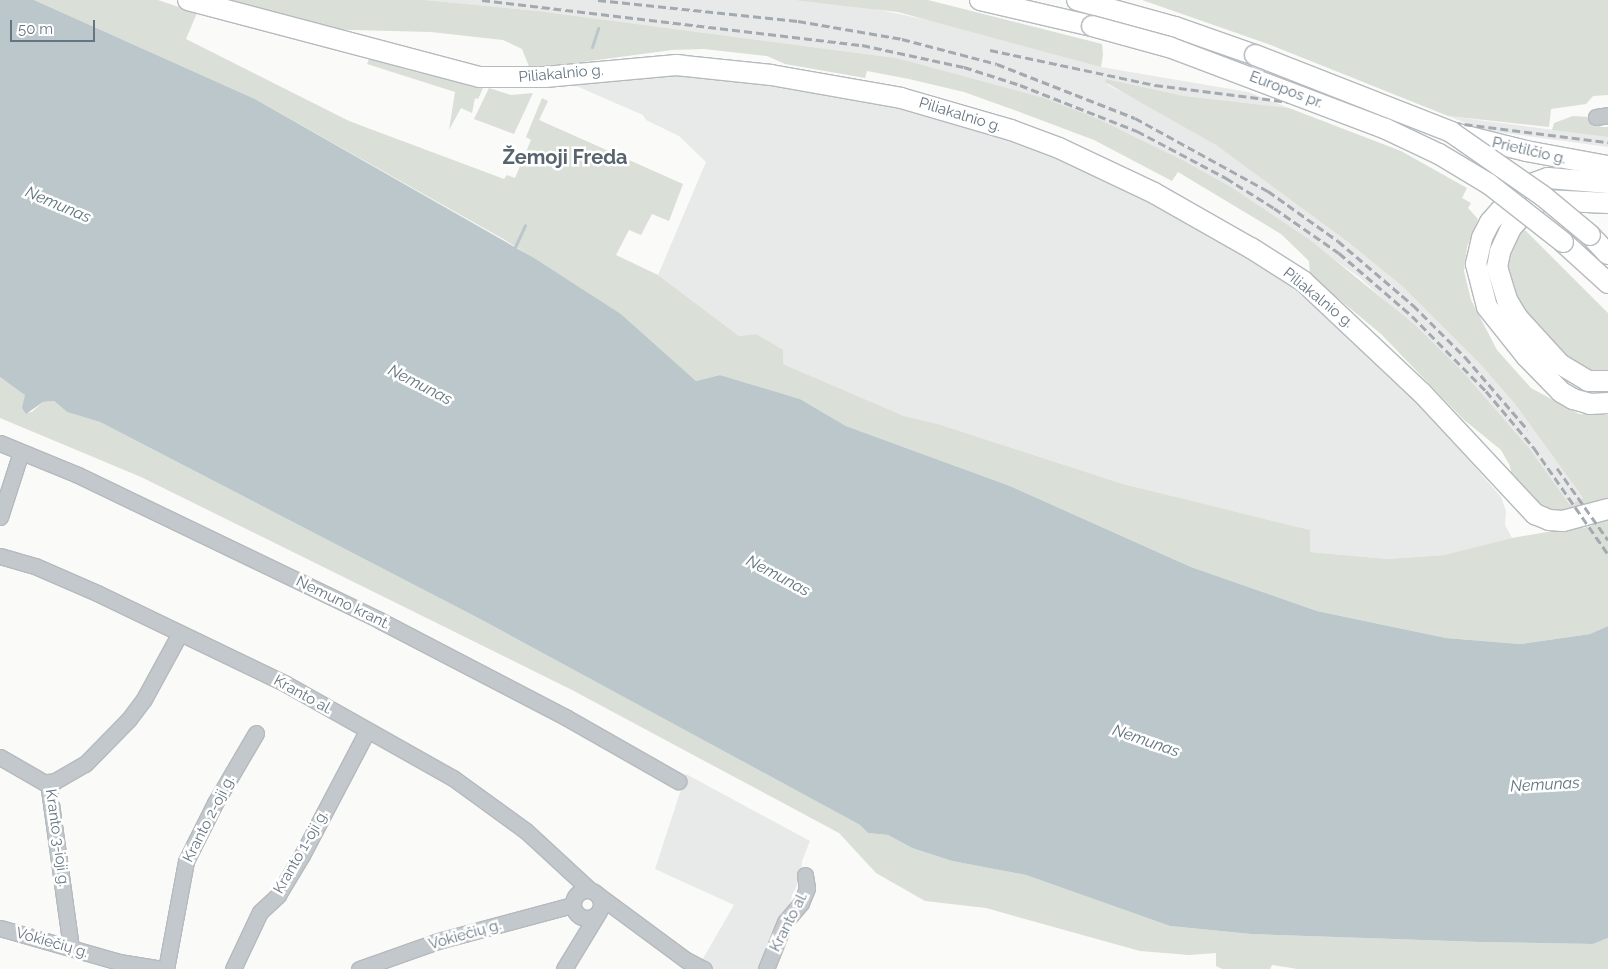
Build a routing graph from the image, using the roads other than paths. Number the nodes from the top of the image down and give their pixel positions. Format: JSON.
{"nodes":[{"id":1,"x":188,"y":0,"type":"edge"},
{"id":2,"x":980,"y":0,"type":"edge"},
{"id":3,"x":1077,"y":0,"type":"edge"},
{"id":4,"x":1451,"y":132,"type":"junction"},
{"id":5,"x":1608,"y":166,"type":"edge"},
{"id":6,"x":1608,"y":183,"type":"edge"},
{"id":7,"x":1608,"y":202,"type":"edge"},
{"id":8,"x":1608,"y":254,"type":"edge"},
{"id":9,"x":1607,"y":283,"type":"edge"},
{"id":10,"x":1608,"y":381,"type":"edge"},
{"id":11,"x":1608,"y":403,"type":"edge"},
{"id":12,"x":0,"y":443,"type":"edge"},
{"id":13,"x":21,"y":452,"type":"junction"},
{"id":14,"x":1608,"y":509,"type":"edge"},
{"id":15,"x":0,"y":517,"type":"edge"},
{"id":16,"x":0,"y":556,"type":"edge"},
{"id":17,"x":180,"y":633,"type":"junction"},
{"id":18,"x":367,"y":731,"type":"junction"},
{"id":19,"x":256,"y":733,"type":"dead end"},
{"id":20,"x":0,"y":757,"type":"edge"},
{"id":21,"x":678,"y":780,"type":"dead end"},
{"id":22,"x":48,"y":782,"type":"junction"},
{"id":23,"x":805,"y":875,"type":"dead end"},
{"id":24,"x":590,"y":903,"type":"junction"},
{"id":25,"x":0,"y":928,"type":"edge"},
{"id":26,"x":72,"y":948,"type":"junction"},
{"id":27,"x":684,"y":964,"type":"edge"},
{"id":28,"x":164,"y":969,"type":"edge"},
{"id":29,"x":233,"y":969,"type":"edge"},
{"id":30,"x":359,"y":969,"type":"edge"},
{"id":31,"x":564,"y":969,"type":"edge"},
{"id":32,"x":704,"y":969,"type":"edge"},
{"id":33,"x":766,"y":969,"type":"edge"}],
"edges":[{"from":1,"to":14,"type":"main road","name":"Piliakalnio g."},
{"from":2,"to":9,"type":"main road","name":"Europos pr.","bridge":true},
{"from":3,"to":4,"type":"main road","name":"Europos pr.","bridge":true},
{"from":4,"to":5,"type":"main road","name":"Prietilčio g."},
{"from":4,"to":8,"type":"main road","name":"Europos pr.","bridge":true},
{"from":6,"to":11,"type":"main road"},
{"from":7,"to":10,"type":"main road"},
{"from":12,"to":13,"type":"street","name":"Nemuno krant."},
{"from":13,"to":15,"type":"street"},
{"from":13,"to":21,"type":"street","name":"Nemuno krant."},
{"from":16,"to":17,"type":"street","name":"Kranto al."},
{"from":17,"to":18,"type":"street","name":"Kranto al."},
{"from":17,"to":22,"type":"street","name":"Kranto 3-ioji g."},
{"from":18,"to":24,"type":"street","name":"Kranto al."},
{"from":18,"to":29,"type":"street","name":"Kranto 1-oji g."},
{"from":19,"to":28,"type":"street","name":"Kranto 2-oji g."},
{"from":20,"to":22,"type":"street"},
{"from":22,"to":26,"type":"street","name":"Kranto 3-ioji g."},
{"from":23,"to":33,"type":"street","name":"Kranto al."},
{"from":24,"to":27,"type":"street"},
{"from":24,"to":30,"type":"street","name":"Vokiečių g."},
{"from":24,"to":31,"type":"street"},
{"from":25,"to":26,"type":"street","name":"Vokiečių g."},
{"from":26,"to":28,"type":"street","name":"Vokiečių g."},
{"from":27,"to":32,"type":"street"}]}
